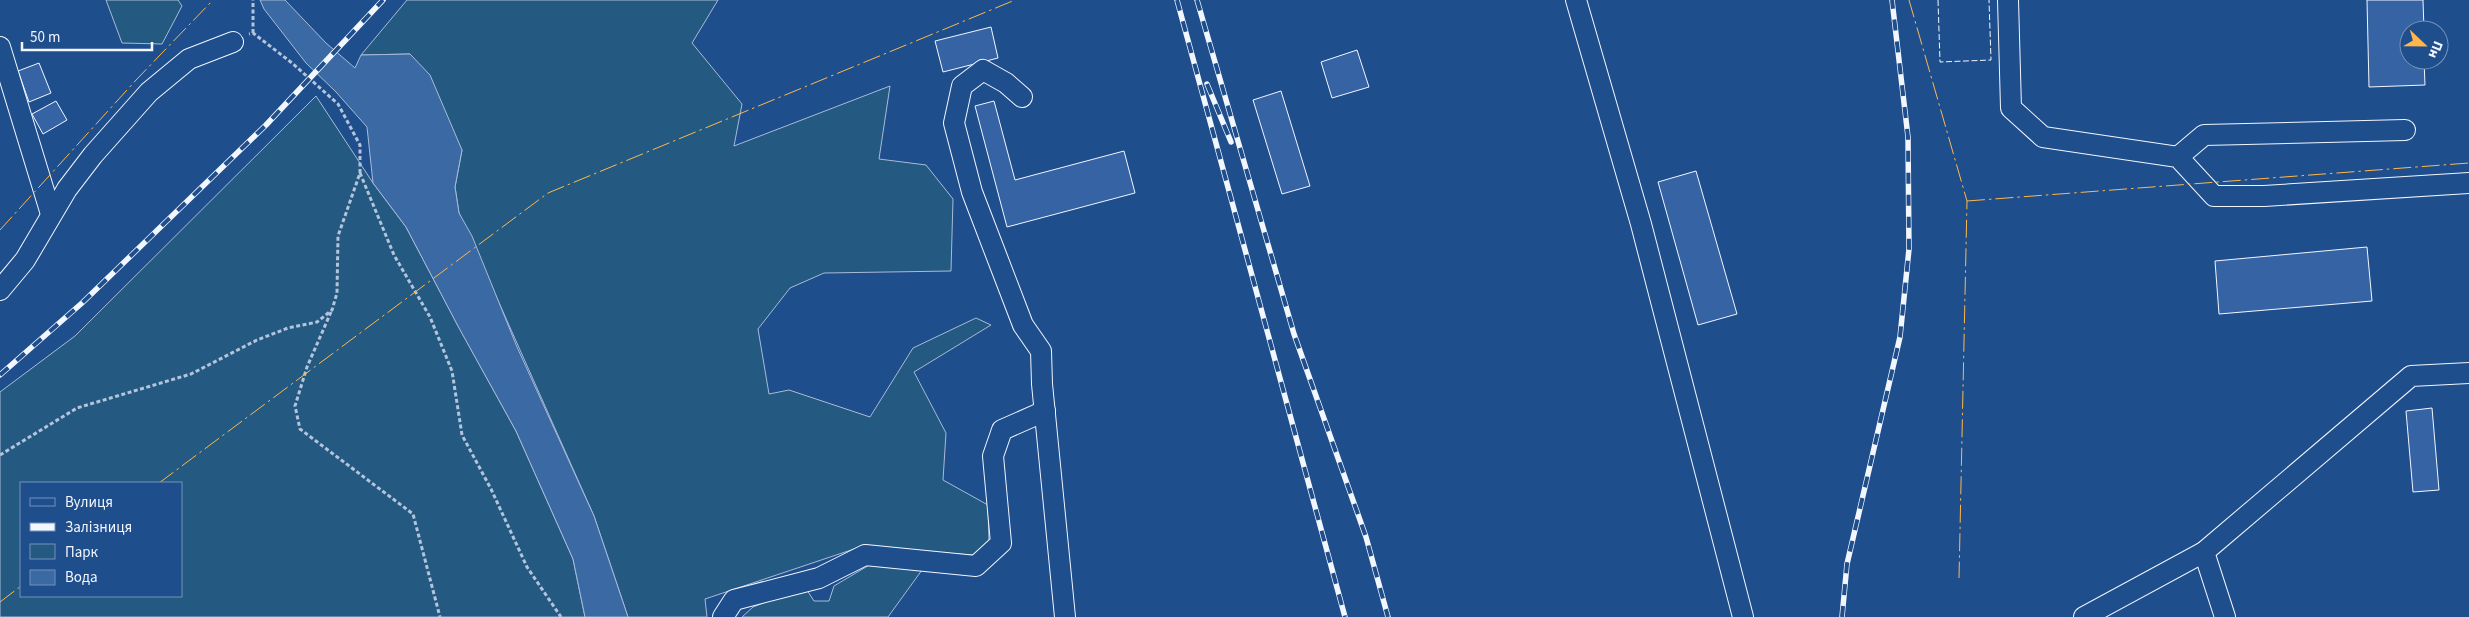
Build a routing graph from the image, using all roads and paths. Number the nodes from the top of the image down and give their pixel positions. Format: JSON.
{"nodes":[{"id":1,"x":253,"y":0,"type":"edge"},
{"id":2,"x":1576,"y":0,"type":"edge"},
{"id":3,"x":2008,"y":0,"type":"edge"},
{"id":4,"x":252,"y":32,"type":"junction"},
{"id":5,"x":233,"y":42,"type":"joint"},
{"id":6,"x":0,"y":47,"type":"edge"},
{"id":7,"x":1022,"y":97,"type":"dead end"},
{"id":8,"x":2405,"y":130,"type":"dead end"},
{"id":9,"x":2178,"y":157,"type":"junction"},
{"id":10,"x":360,"y":173,"type":"junction"},
{"id":11,"x":2469,"y":183,"type":"edge"},
{"id":12,"x":51,"y":214,"type":"junction"},
{"id":13,"x":0,"y":290,"type":"edge"},
{"id":14,"x":332,"y":310,"type":"junction"},
{"id":15,"x":2469,"y":373,"type":"edge"},
{"id":16,"x":1045,"y":411,"type":"junction"},
{"id":17,"x":0,"y":455,"type":"edge"},
{"id":18,"x":2204,"y":552,"type":"junction"},
{"id":19,"x":440,"y":617,"type":"edge"},
{"id":20,"x":560,"y":617,"type":"edge"},
{"id":21,"x":722,"y":617,"type":"edge"},
{"id":22,"x":1065,"y":617,"type":"edge"},
{"id":23,"x":1743,"y":617,"type":"edge"},
{"id":24,"x":2084,"y":617,"type":"edge"},
{"id":25,"x":2225,"y":617,"type":"edge"}],
"edges":[{"from":1,"to":4,"type":"path"},
{"from":2,"to":23,"type":"street"},
{"from":3,"to":9,"type":"street"},
{"from":4,"to":5,"type":"path"},
{"from":4,"to":10,"type":"path"},
{"from":5,"to":12,"type":"street"},
{"from":6,"to":12,"type":"street"},
{"from":7,"to":16,"type":"street"},
{"from":8,"to":9,"type":"street"},
{"from":9,"to":11,"type":"street"},
{"from":10,"to":14,"type":"path"},
{"from":10,"to":20,"type":"path"},
{"from":12,"to":13,"type":"street"},
{"from":14,"to":17,"type":"path"},
{"from":14,"to":19,"type":"path"},
{"from":15,"to":18,"type":"street"},
{"from":16,"to":21,"type":"street"},
{"from":16,"to":22,"type":"street"},
{"from":18,"to":24,"type":"street"},
{"from":18,"to":25,"type":"street"}]}
